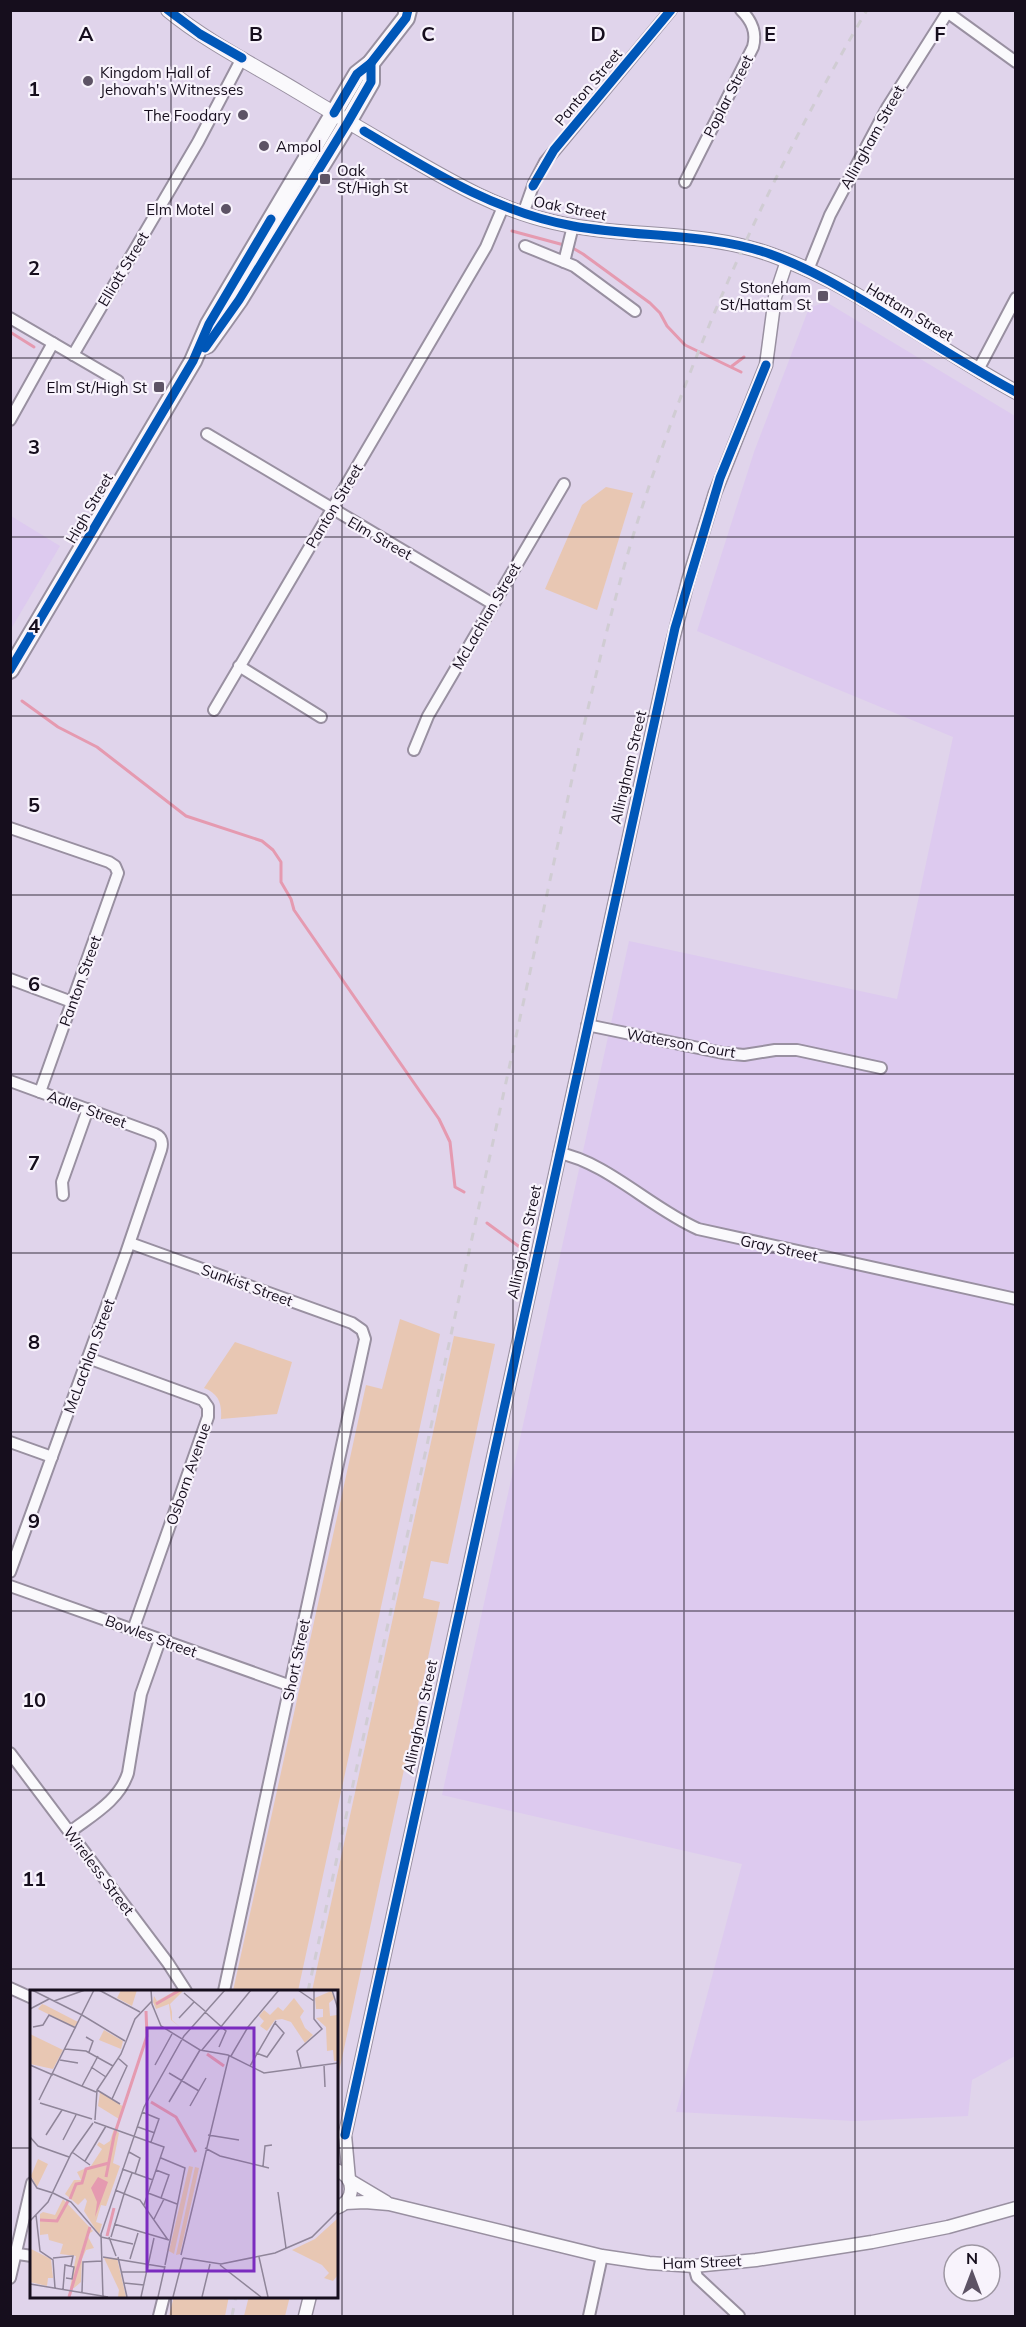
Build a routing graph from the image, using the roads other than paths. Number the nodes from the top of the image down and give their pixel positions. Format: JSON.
{"nodes":[{"id":1,"x":168,"y":10,"type":"edge"},
{"id":2,"x":422,"y":10,"type":"edge"},
{"id":3,"x":671,"y":10,"type":"edge"},
{"id":4,"x":741,"y":10,"type":"edge"},
{"id":5,"x":948,"y":11,"type":"edge"},
{"id":6,"x":407,"y":14,"type":"edge"},
{"id":7,"x":242,"y":58,"type":"junction"},
{"id":8,"x":1016,"y":62,"type":"edge"},
{"id":9,"x":341,"y":117,"type":"junction"},
{"id":10,"x":685,"y":182,"type":"dead end"},
{"id":11,"x":503,"y":207,"type":"junction"},
{"id":12,"x":523,"y":214,"type":"junction"},
{"id":13,"x":573,"y":226,"type":"junction"},
{"id":14,"x":525,"y":246,"type":"dead end"},
{"id":15,"x":787,"y":261,"type":"junction"},
{"id":16,"x":564,"y":262,"type":"junction"},
{"id":17,"x":808,"y":270,"type":"junction"},
{"id":18,"x":1016,"y":297,"type":"edge"},
{"id":19,"x":635,"y":310,"type":"dead end"},
{"id":20,"x":10,"y":318,"type":"edge"},
{"id":21,"x":53,"y":343,"type":"junction"},
{"id":22,"x":73,"y":355,"type":"junction"},
{"id":23,"x":978,"y":370,"type":"junction"},
{"id":24,"x":118,"y":381,"type":"dead end"},
{"id":25,"x":1016,"y":392,"type":"edge"},
{"id":26,"x":10,"y":420,"type":"edge"},
{"id":27,"x":207,"y":434,"type":"dead end"},
{"id":28,"x":564,"y":484,"type":"dead end"},
{"id":29,"x":332,"y":509,"type":"junction"},
{"id":30,"x":493,"y":604,"type":"junction"},
{"id":31,"x":239,"y":666,"type":"junction"},
{"id":32,"x":10,"y":670,"type":"edge"},
{"id":33,"x":214,"y":710,"type":"dead end"},
{"id":34,"x":321,"y":717,"type":"dead end"},
{"id":35,"x":414,"y":750,"type":"dead end"},
{"id":36,"x":10,"y":828,"type":"edge"},
{"id":37,"x":10,"y":979,"type":"edge"},
{"id":38,"x":72,"y":1002,"type":"junction"},
{"id":39,"x":587,"y":1025,"type":"junction"},
{"id":40,"x":881,"y":1068,"type":"dead end"},
{"id":41,"x":10,"y":1081,"type":"edge"},
{"id":42,"x":40,"y":1092,"type":"junction"},
{"id":43,"x":88,"y":1109,"type":"junction"},
{"id":44,"x":162,"y":1139,"type":"joint"},
{"id":45,"x":559,"y":1153,"type":"junction"},
{"id":46,"x":63,"y":1195,"type":"dead end"},
{"id":47,"x":130,"y":1243,"type":"junction"},
{"id":48,"x":1016,"y":1299,"type":"edge"},
{"id":49,"x":362,"y":1330,"type":"joint"},
{"id":50,"x":88,"y":1358,"type":"junction"},
{"id":51,"x":10,"y":1442,"type":"edge"},
{"id":52,"x":52,"y":1457,"type":"junction"},
{"id":53,"x":10,"y":1572,"type":"edge"},
{"id":54,"x":10,"y":1586,"type":"edge"},
{"id":55,"x":133,"y":1630,"type":"junction"},
{"id":56,"x":160,"y":1640,"type":"junction"},
{"id":57,"x":291,"y":1686,"type":"junction"},
{"id":58,"x":10,"y":1753,"type":"edge"},
{"id":59,"x":70,"y":1832,"type":"junction"},
{"id":60,"x":10,"y":1988,"type":"edge"},
{"id":61,"x":185,"y":1990,"type":"edge"},
{"id":62,"x":224,"y":1990,"type":"edge"},
{"id":63,"x":30,"y":1997,"type":"edge"},
{"id":64,"x":345,"y":2135,"type":"junction"},
{"id":65,"x":338,"y":2147,"type":"edge"},
{"id":66,"x":338,"y":2171,"type":"edge"},
{"id":67,"x":349,"y":2179,"type":"junction"},
{"id":68,"x":30,"y":2190,"type":"edge"},
{"id":69,"x":389,"y":2204,"type":"junction"},
{"id":70,"x":340,"y":2208,"type":"edge"},
{"id":71,"x":1016,"y":2208,"type":"edge"},
{"id":72,"x":13,"y":2253,"type":"edge"},
{"id":73,"x":30,"y":2256,"type":"edge"},
{"id":74,"x":602,"y":2256,"type":"junction"},
{"id":75,"x":694,"y":2265,"type":"junction"},
{"id":76,"x":10,"y":2278,"type":"edge"},
{"id":77,"x":164,"y":2297,"type":"edge"},
{"id":78,"x":310,"y":2297,"type":"edge"},
{"id":79,"x":159,"y":2316,"type":"edge"},
{"id":80,"x":305,"y":2316,"type":"edge"},
{"id":81,"x":589,"y":2316,"type":"edge"},
{"id":82,"x":739,"y":2316,"type":"edge"}],
"edges":[{"from":1,"to":7,"type":"main road","name":"Oak Street"},
{"from":2,"to":6,"type":"highway","name":"High Street"},
{"from":3,"to":12,"type":"street","name":"Panton Street"},
{"from":4,"to":10,"type":"street","name":"Poplar Street"},
{"from":5,"to":8,"type":"street"},
{"from":5,"to":17,"type":"street","name":"Allingham Street"},
{"from":6,"to":9,"type":"highway","name":"High Street"},
{"from":7,"to":9,"type":"main road","name":"Oak Street"},
{"from":7,"to":22,"type":"street","name":"Elliott Street"},
{"from":9,"to":11,"type":"main road","name":"Oak Street"},
{"from":9,"to":32,"type":"highway","name":"High Street"},
{"from":11,"to":12,"type":"main road","name":"Oak Street"},
{"from":11,"to":29,"type":"street","name":"Panton Street"},
{"from":12,"to":13,"type":"main road","name":"Oak Street"},
{"from":13,"to":15,"type":"main road","name":"Oak Street"},
{"from":13,"to":16,"type":"street","name":"Oak Street"},
{"from":14,"to":16,"type":"street"},
{"from":15,"to":17,"type":"main road","name":"Hattam Street"},
{"from":15,"to":39,"type":"street","name":"Allingham Street"},
{"from":16,"to":19,"type":"street"},
{"from":17,"to":23,"type":"main road","name":"Hattam Street"},
{"from":18,"to":23,"type":"street"},
{"from":20,"to":21,"type":"street"},
{"from":21,"to":22,"type":"street"},
{"from":21,"to":26,"type":"street"},
{"from":22,"to":24,"type":"street"},
{"from":23,"to":25,"type":"main road","name":"Hattam Street"},
{"from":27,"to":29,"type":"street","name":"Elm Street"},
{"from":28,"to":30,"type":"street","name":"McLachlan Street"},
{"from":29,"to":30,"type":"street","name":"Elm Street"},
{"from":29,"to":31,"type":"street","name":"Panton Street"},
{"from":30,"to":35,"type":"street","name":"McLachlan Street"},
{"from":31,"to":33,"type":"street","name":"Panton Street"},
{"from":31,"to":34,"type":"street"},
{"from":36,"to":38,"type":"street","name":"Panton Street"},
{"from":37,"to":38,"type":"street"},
{"from":38,"to":42,"type":"street","name":"Panton Street"},
{"from":39,"to":40,"type":"street","name":"Waterson Court"},
{"from":39,"to":45,"type":"street","name":"Allingham Street"},
{"from":41,"to":42,"type":"street","name":"Adler Street"},
{"from":42,"to":43,"type":"street","name":"Adler Street"},
{"from":43,"to":44,"type":"street","name":"Adler Street"},
{"from":43,"to":46,"type":"street"},
{"from":44,"to":47,"type":"street","name":"McLachlan Street"},
{"from":45,"to":48,"type":"street","name":"Gray Street"},
{"from":45,"to":64,"type":"street","name":"Allingham Street"},
{"from":47,"to":49,"type":"street","name":"Sunkist Street"},
{"from":47,"to":50,"type":"street","name":"McLachlan Street"},
{"from":49,"to":57,"type":"street","name":"Short Street"},
{"from":50,"to":52,"type":"street","name":"McLachlan Street"},
{"from":50,"to":55,"type":"street","name":"Osborn Avenue"},
{"from":51,"to":52,"type":"street"},
{"from":52,"to":53,"type":"street","name":"McLachlan Street"},
{"from":54,"to":55,"type":"street","name":"Bowles Street"},
{"from":55,"to":56,"type":"street","name":"Bowles Street"},
{"from":56,"to":57,"type":"street","name":"Bowles Street"},
{"from":56,"to":59,"type":"street"},
{"from":57,"to":62,"type":"street","name":"Short Street"},
{"from":58,"to":59,"type":"street","name":"Wireless Street"},
{"from":59,"to":61,"type":"street","name":"Wireless Street"},
{"from":60,"to":63,"type":"street"},
{"from":64,"to":65,"type":"street","name":"Allingham Street"},
{"from":64,"to":67,"type":"street","name":"Allingham Street"},
{"from":66,"to":67,"type":"street","name":"Ham Street"},
{"from":67,"to":69,"type":"street","name":"Ham Street"},
{"from":67,"to":70,"type":"street","name":"Allingham Street"},
{"from":68,"to":72,"type":"street"},
{"from":69,"to":70,"type":"street","name":"Ham Street"},
{"from":69,"to":74,"type":"street","name":"Ham Street"},
{"from":71,"to":75,"type":"street","name":"Ham Street"},
{"from":72,"to":73,"type":"street"},
{"from":72,"to":76,"type":"street"},
{"from":74,"to":75,"type":"street","name":"Ham Street"},
{"from":74,"to":81,"type":"street"},
{"from":75,"to":82,"type":"street"},
{"from":77,"to":79,"type":"street"},
{"from":78,"to":80,"type":"street"}]}
